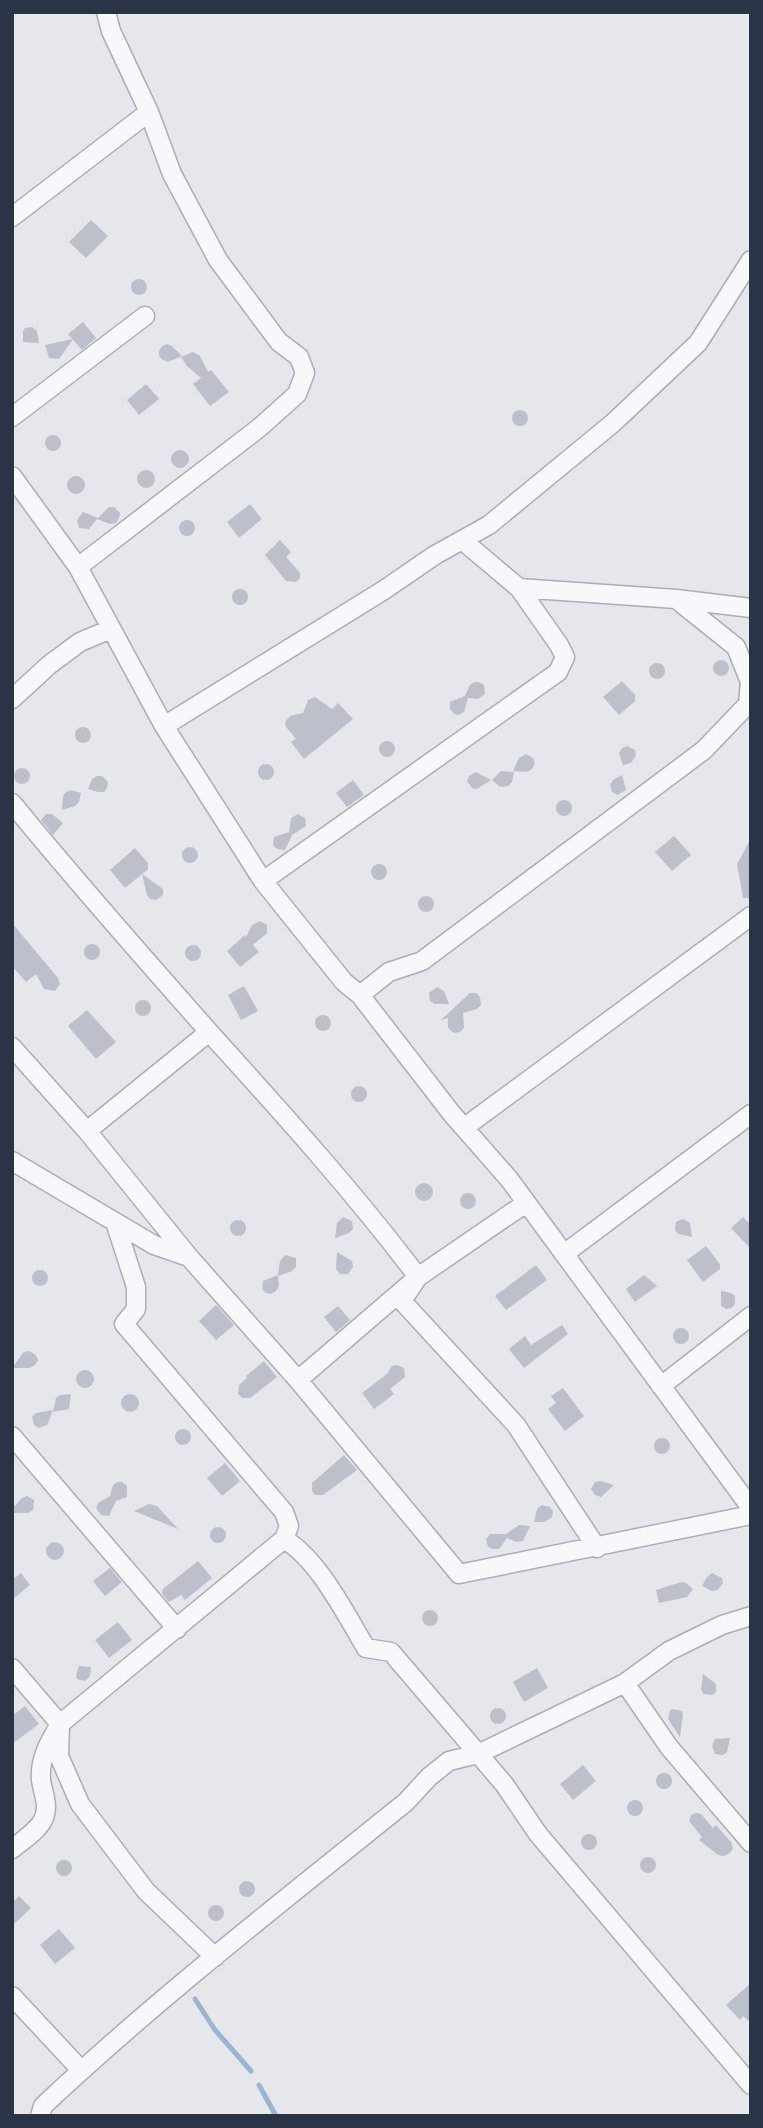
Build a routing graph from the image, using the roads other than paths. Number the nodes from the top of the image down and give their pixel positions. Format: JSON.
{"nodes":[{"id":1,"x":106,"y":12,"type":"edge"},
{"id":2,"x":149,"y":112,"type":"junction"},
{"id":3,"x":12,"y":217,"type":"edge"},
{"id":4,"x":751,"y":260,"type":"edge"},
{"id":5,"x":145,"y":316,"type":"dead end"},
{"id":6,"x":12,"y":417,"type":"edge"},
{"id":7,"x":12,"y":476,"type":"edge"},
{"id":8,"x":463,"y":540,"type":"junction"},
{"id":9,"x":78,"y":567,"type":"junction"},
{"id":10,"x":519,"y":588,"type":"junction"},
{"id":11,"x":676,"y":599,"type":"junction"},
{"id":12,"x":751,"y":608,"type":"edge"},
{"id":13,"x":111,"y":629,"type":"junction"},
{"id":14,"x":750,"y":681,"type":"edge"},
{"id":15,"x":12,"y":699,"type":"edge"},
{"id":16,"x":164,"y":726,"type":"junction"},
{"id":17,"x":12,"y":803,"type":"edge"},
{"id":18,"x":263,"y":881,"type":"junction"},
{"id":19,"x":751,"y":916,"type":"edge"},
{"id":20,"x":360,"y":995,"type":"junction"},
{"id":21,"x":209,"y":1032,"type":"junction"},
{"id":22,"x":12,"y":1047,"type":"edge"},
{"id":23,"x":751,"y":1114,"type":"edge"},
{"id":24,"x":465,"y":1127,"type":"junction"},
{"id":25,"x":87,"y":1131,"type":"junction"},
{"id":26,"x":12,"y":1161,"type":"edge"},
{"id":27,"x":526,"y":1203,"type":"junction"},
{"id":28,"x":115,"y":1222,"type":"junction"},
{"id":29,"x":564,"y":1254,"type":"junction"},
{"id":30,"x":189,"y":1257,"type":"junction"},
{"id":31,"x":418,"y":1277,"type":"junction"},
{"id":32,"x":751,"y":1316,"type":"edge"},
{"id":33,"x":298,"y":1380,"type":"junction"},
{"id":34,"x":661,"y":1386,"type":"junction"},
{"id":35,"x":12,"y":1436,"type":"edge"},
{"id":36,"x":751,"y":1508,"type":"edge"},
{"id":37,"x":751,"y":1515,"type":"edge"},
{"id":38,"x":284,"y":1539,"type":"junction"},
{"id":39,"x":597,"y":1548,"type":"junction"},
{"id":40,"x":751,"y":1616,"type":"edge"},
{"id":41,"x":177,"y":1629,"type":"junction"},
{"id":42,"x":12,"y":1668,"type":"edge"},
{"id":43,"x":625,"y":1683,"type":"junction"},
{"id":44,"x":60,"y":1724,"type":"junction"},
{"id":45,"x":478,"y":1754,"type":"junction"},
{"id":46,"x":751,"y":1843,"type":"edge"},
{"id":47,"x":12,"y":1849,"type":"edge"},
{"id":48,"x":215,"y":1957,"type":"junction"},
{"id":49,"x":12,"y":1996,"type":"edge"},
{"id":50,"x":81,"y":2070,"type":"junction"},
{"id":51,"x":751,"y":2085,"type":"edge"},
{"id":52,"x":40,"y":2116,"type":"edge"}],
"edges":[{"from":1,"to":2,"type":"street"},
{"from":2,"to":3,"type":"street"},
{"from":2,"to":9,"type":"street"},
{"from":4,"to":8,"type":"street"},
{"from":5,"to":6,"type":"street"},
{"from":7,"to":9,"type":"street"},
{"from":8,"to":10,"type":"street"},
{"from":8,"to":16,"type":"street"},
{"from":9,"to":13,"type":"street"},
{"from":10,"to":11,"type":"street"},
{"from":10,"to":18,"type":"street"},
{"from":11,"to":12,"type":"street"},
{"from":11,"to":14,"type":"street"},
{"from":13,"to":15,"type":"street"},
{"from":13,"to":16,"type":"street"},
{"from":14,"to":20,"type":"street"},
{"from":16,"to":18,"type":"street"},
{"from":17,"to":21,"type":"street"},
{"from":18,"to":20,"type":"street"},
{"from":19,"to":24,"type":"street"},
{"from":20,"to":24,"type":"street"},
{"from":21,"to":25,"type":"street"},
{"from":21,"to":31,"type":"street"},
{"from":22,"to":25,"type":"street"},
{"from":23,"to":29,"type":"street"},
{"from":24,"to":27,"type":"street"},
{"from":25,"to":30,"type":"street"},
{"from":26,"to":28,"type":"street"},
{"from":27,"to":29,"type":"street"},
{"from":27,"to":31,"type":"street"},
{"from":28,"to":30,"type":"street"},
{"from":28,"to":38,"type":"street"},
{"from":29,"to":34,"type":"street"},
{"from":30,"to":33,"type":"street"},
{"from":31,"to":33,"type":"street"},
{"from":31,"to":39,"type":"street"},
{"from":32,"to":34,"type":"street"},
{"from":33,"to":39,"type":"street"},
{"from":34,"to":36,"type":"street"},
{"from":35,"to":41,"type":"street"},
{"from":37,"to":39,"type":"street"},
{"from":38,"to":41,"type":"street"},
{"from":38,"to":45,"type":"street"},
{"from":40,"to":43,"type":"street"},
{"from":41,"to":44,"type":"street"},
{"from":42,"to":44,"type":"street"},
{"from":43,"to":45,"type":"street"},
{"from":43,"to":46,"type":"street"},
{"from":44,"to":47,"type":"street"},
{"from":44,"to":48,"type":"street"},
{"from":45,"to":48,"type":"street"},
{"from":45,"to":51,"type":"street"},
{"from":48,"to":50,"type":"street"},
{"from":49,"to":50,"type":"street"},
{"from":50,"to":52,"type":"street"}]}
